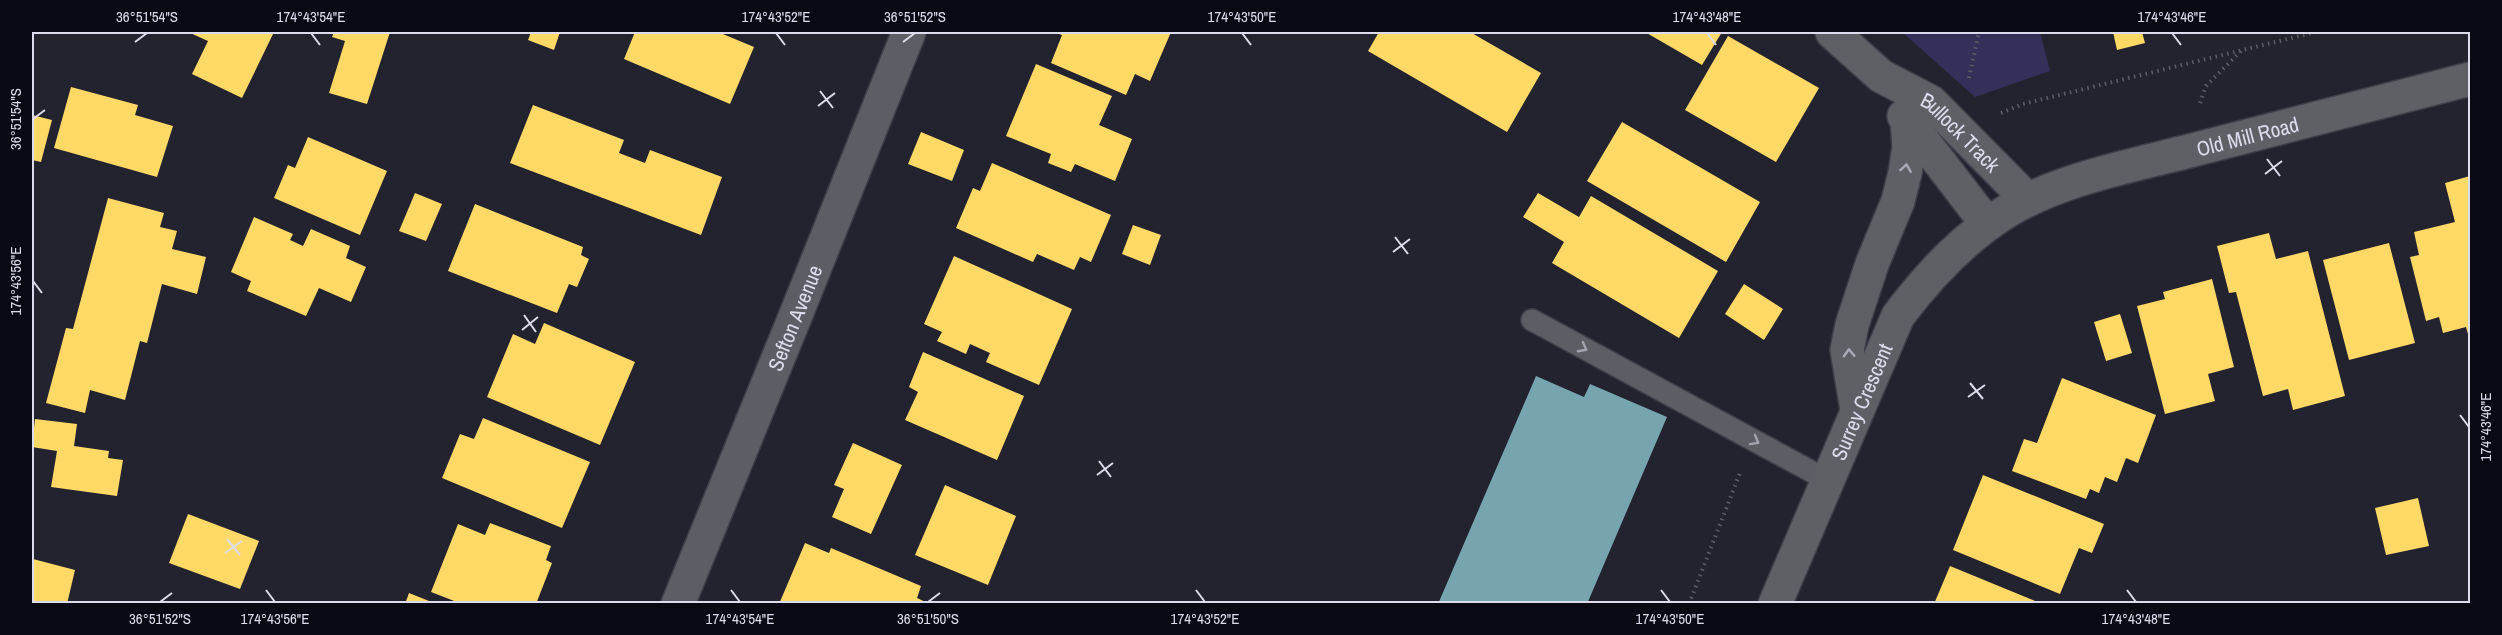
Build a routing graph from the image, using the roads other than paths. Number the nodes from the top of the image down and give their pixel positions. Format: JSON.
{"nodes":[{"id":1,"x":909,"y":32,"type":"edge"},
{"id":2,"x":1832,"y":32,"type":"edge"},
{"id":3,"x":1881,"y":76,"type":"junction"},
{"id":4,"x":2470,"y":79,"type":"edge"},
{"id":5,"x":1906,"y":120,"type":"junction"},
{"id":6,"x":2028,"y":200,"type":"junction"},
{"id":7,"x":1987,"y":224,"type":"junction"},
{"id":8,"x":1532,"y":320,"type":"dead end"},
{"id":9,"x":1857,"y":411,"type":"junction"},
{"id":10,"x":1827,"y":480,"type":"junction"},
{"id":11,"x":678,"y":603,"type":"edge"},
{"id":12,"x":1775,"y":603,"type":"edge"}],
"edges":[{"from":1,"to":11,"type":"street","name":"Sefton Avenue"},
{"from":2,"to":3,"type":"main road","name":"Bullock Track"},
{"from":3,"to":5,"type":"main road","name":"Bullock Track"},
{"from":3,"to":6,"type":"main road","name":"Bullock Track"},
{"from":4,"to":6,"type":"main road","name":"Old Mill Road"},
{"from":5,"to":7,"type":"main road","name":"Bullock Track"},
{"from":9,"to":5,"type":"main road","one_way":true},
{"from":6,"to":7,"type":"main road","name":"Old Mill Road"},
{"from":7,"to":9,"type":"main road","name":"Surrey Crescent"},
{"from":8,"to":10,"type":"lane","one_way":true},
{"from":9,"to":10,"type":"main road","name":"Surrey Crescent"},
{"from":10,"to":12,"type":"main road","name":"Surrey Crescent"}]}
